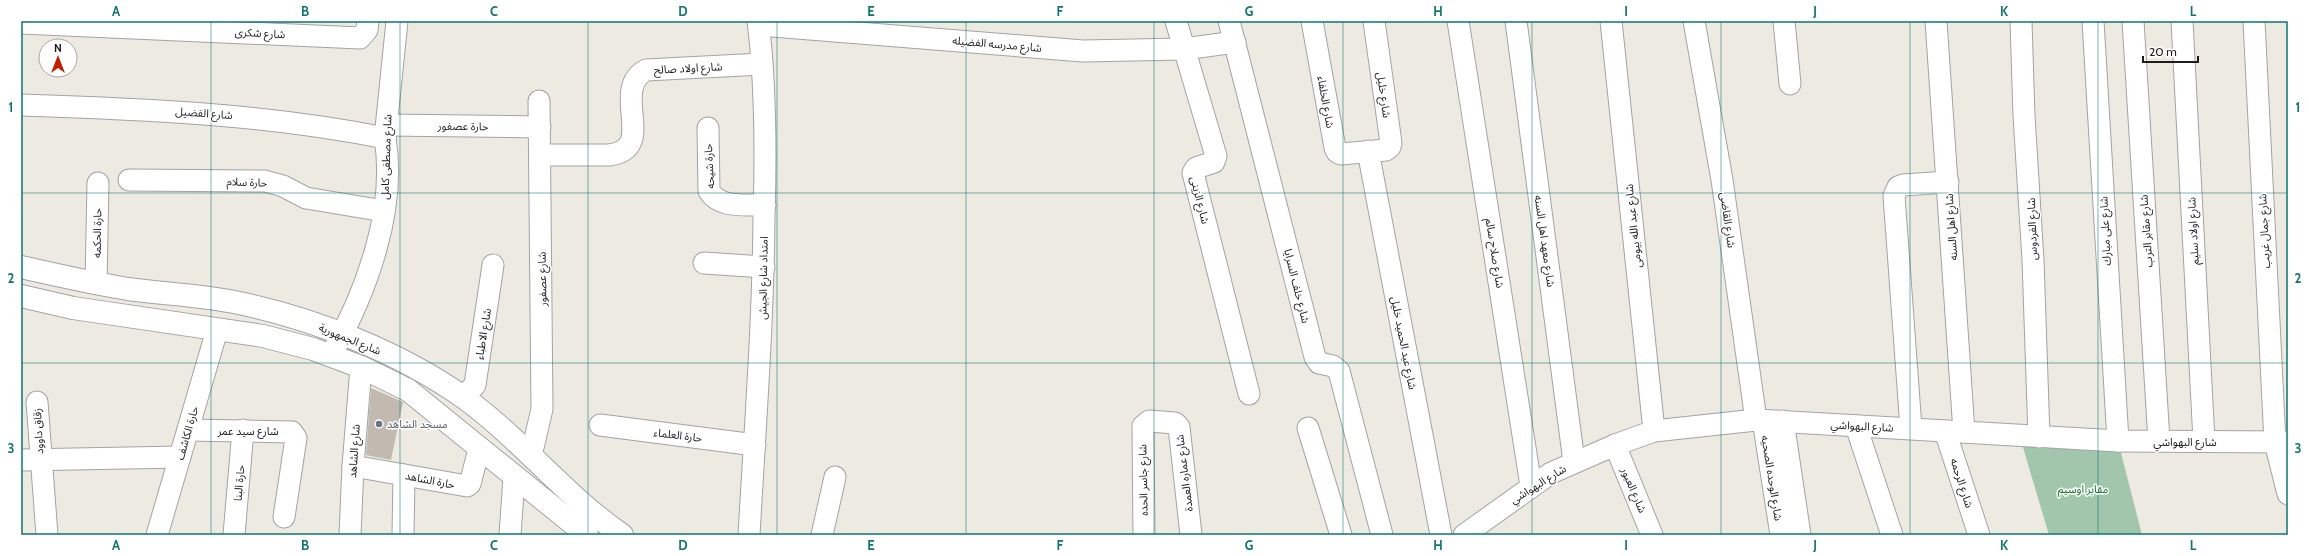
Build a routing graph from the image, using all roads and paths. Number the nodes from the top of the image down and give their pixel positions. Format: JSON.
{"nodes":[{"id":1,"x":368,"y":21,"type":"edge"},
{"id":2,"x":397,"y":21,"type":"edge"},
{"id":3,"x":1176,"y":21,"type":"edge"},
{"id":4,"x":1229,"y":21,"type":"edge"},
{"id":5,"x":1312,"y":21,"type":"edge"},
{"id":6,"x":1374,"y":21,"type":"edge"},
{"id":7,"x":1458,"y":21,"type":"edge"},
{"id":8,"x":1516,"y":21,"type":"edge"},
{"id":9,"x":1611,"y":21,"type":"edge"},
{"id":10,"x":1694,"y":21,"type":"edge"},
{"id":11,"x":1784,"y":21,"type":"edge"},
{"id":12,"x":1936,"y":21,"type":"edge"},
{"id":13,"x":2021,"y":21,"type":"edge"},
{"id":14,"x":2093,"y":21,"type":"edge"},
{"id":15,"x":2133,"y":21,"type":"edge"},
{"id":16,"x":2182,"y":21,"type":"edge"},
{"id":17,"x":2254,"y":21,"type":"edge"},
{"id":18,"x":21,"y":23,"type":"edge"},
{"id":19,"x":759,"y":23,"type":"edge"},
{"id":20,"x":1235,"y":42,"type":"junction"},
{"id":21,"x":1184,"y":49,"type":"junction"},
{"id":22,"x":762,"y":64,"type":"junction"},
{"id":23,"x":1790,"y":84,"type":"dead end"},
{"id":24,"x":539,"y":101,"type":"dead end"},
{"id":25,"x":21,"y":105,"type":"edge"},
{"id":26,"x":540,"y":127,"type":"junction"},
{"id":27,"x":708,"y":128,"type":"dead end"},
{"id":28,"x":386,"y":131,"type":"junction"},
{"id":29,"x":1368,"y":151,"type":"junction"},
{"id":30,"x":540,"y":155,"type":"junction"},
{"id":31,"x":129,"y":180,"type":"dead end"},
{"id":32,"x":1948,"y":182,"type":"junction"},
{"id":33,"x":98,"y":183,"type":"dead end"},
{"id":34,"x":765,"y":205,"type":"junction"},
{"id":35,"x":384,"y":211,"type":"junction"},
{"id":36,"x":704,"y":263,"type":"dead end"},
{"id":37,"x":493,"y":265,"type":"dead end"},
{"id":38,"x":21,"y":267,"type":"edge"},
{"id":39,"x":764,"y":267,"type":"junction"},
{"id":40,"x":96,"y":283,"type":"junction"},
{"id":41,"x":21,"y":296,"type":"edge"},
{"id":42,"x":217,"y":330,"type":"junction"},
{"id":43,"x":342,"y":336,"type":"junction"},
{"id":44,"x":331,"y":355,"type":"junction"},
{"id":45,"x":361,"y":367,"type":"junction"},
{"id":46,"x":1249,"y":394,"type":"dead end"},
{"id":47,"x":463,"y":397,"type":"junction"},
{"id":48,"x":37,"y":402,"type":"dead end"},
{"id":49,"x":1767,"y":420,"type":"junction"},
{"id":50,"x":600,"y":425,"type":"dead end"},
{"id":51,"x":1143,"y":426,"type":"joint"},
{"id":52,"x":1856,"y":426,"type":"junction"},
{"id":53,"x":1308,"y":428,"type":"dead end"},
{"id":54,"x":1911,"y":428,"type":"junction"},
{"id":55,"x":188,"y":430,"type":"junction"},
{"id":56,"x":243,"y":430,"type":"junction"},
{"id":57,"x":1654,"y":431,"type":"junction"},
{"id":58,"x":1955,"y":432,"type":"junction"},
{"id":59,"x":2039,"y":438,"type":"junction"},
{"id":60,"x":2118,"y":442,"type":"junction"},
{"id":61,"x":2159,"y":442,"type":"junction"},
{"id":62,"x":2204,"y":442,"type":"junction"},
{"id":63,"x":2281,"y":442,"type":"edge"},
{"id":64,"x":755,"y":445,"type":"junction"},
{"id":65,"x":1615,"y":445,"type":"junction"},
{"id":66,"x":479,"y":449,"type":"junction"},
{"id":67,"x":531,"y":456,"type":"junction"},
{"id":68,"x":180,"y":457,"type":"junction"},
{"id":69,"x":30,"y":460,"type":"edge"},
{"id":70,"x":1574,"y":462,"type":"junction"},
{"id":71,"x":353,"y":466,"type":"junction"},
{"id":72,"x":404,"y":475,"type":"junction"},
{"id":73,"x":514,"y":476,"type":"junction"},
{"id":74,"x":835,"y":478,"type":"dead end"},
{"id":75,"x":1532,"y":486,"type":"junction"},
{"id":76,"x":2288,"y":494,"type":"edge"},
{"id":77,"x":284,"y":517,"type":"dead end"},
{"id":78,"x":47,"y":535,"type":"edge"},
{"id":79,"x":157,"y":535,"type":"edge"},
{"id":80,"x":234,"y":535,"type":"edge"},
{"id":81,"x":350,"y":535,"type":"edge"},
{"id":82,"x":403,"y":535,"type":"edge"},
{"id":83,"x":510,"y":535,"type":"edge"},
{"id":84,"x":587,"y":535,"type":"edge"},
{"id":85,"x":622,"y":535,"type":"edge"},
{"id":86,"x":749,"y":535,"type":"edge"},
{"id":87,"x":822,"y":535,"type":"edge"},
{"id":88,"x":1144,"y":535,"type":"edge"},
{"id":89,"x":1191,"y":535,"type":"edge"},
{"id":90,"x":1341,"y":535,"type":"edge"},
{"id":91,"x":1382,"y":535,"type":"edge"},
{"id":92,"x":1440,"y":535,"type":"edge"},
{"id":93,"x":1464,"y":535,"type":"edge"},
{"id":94,"x":1652,"y":535,"type":"edge"},
{"id":95,"x":1781,"y":535,"type":"edge"},
{"id":96,"x":1800,"y":535,"type":"edge"},
{"id":97,"x":1892,"y":535,"type":"edge"},
{"id":98,"x":1979,"y":535,"type":"edge"}],
"edges":[{"from":1,"to":18,"type":"street","name":"شارع شكرى"},
{"from":2,"to":28,"type":"street","name":"شارع مصطفى كامل"},
{"from":3,"to":21,"type":"street","name":"شارع الزينى"},
{"from":4,"to":20,"type":"street","name":"شارع خلف السرايا"},
{"from":5,"to":29,"type":"street","name":"شارع الخلفاء"},
{"from":6,"to":29,"type":"street","name":"شارع خليل"},
{"from":7,"to":75,"type":"street","name":"شارع صلاح سالم"},
{"from":8,"to":70,"type":"street","name":"شارع معهد اهل السنه"},
{"from":9,"to":57,"type":"street","name":"شارع عبد الله بيومى"},
{"from":10,"to":49,"type":"street","name":"شارع القاضى"},
{"from":11,"to":23,"type":"street"},
{"from":12,"to":32,"type":"street","name":"شارع اهل السنه"},
{"from":13,"to":59,"type":"street","name":"شارع الفردوس"},
{"from":14,"to":60,"type":"street","name":"شارع على مبارك"},
{"from":15,"to":61,"type":"street","name":"شارع مقابر الترب"},
{"from":16,"to":62,"type":"street","name":"شارع اولاد سليم"},
{"from":17,"to":63,"type":"street","name":"شارع جمال غريب"},
{"from":19,"to":21,"type":"street","name":"شارع مدرسه الفضيله"},
{"from":19,"to":22,"type":"street","name":"امتداد شارع الجيش"},
{"from":20,"to":21,"type":"street","name":"شارع مدرسه الفضيله"},
{"from":20,"to":91,"type":"street","name":"شارع خلف السرايا"},
{"from":21,"to":46,"type":"street","name":"شارع الزينى"},
{"from":22,"to":30,"type":"street","name":"شارع اولاد صالح"},
{"from":22,"to":34,"type":"street","name":"امتداد شارع الجيش"},
{"from":24,"to":26,"type":"street","name":"شارع عصفور"},
{"from":25,"to":28,"type":"street","name":"شارع الفضيل"},
{"from":26,"to":28,"type":"street","name":"حارة عصفور"},
{"from":26,"to":30,"type":"street","name":"شارع عصفور"},
{"from":27,"to":34,"type":"street","name":"حارة شيحه"},
{"from":28,"to":35,"type":"street","name":"شارع مصطفى كامل"},
{"from":29,"to":92,"type":"street","name":"شارع عبد الحميد خليل"},
{"from":30,"to":67,"type":"street","name":"شارع عصفور"},
{"from":31,"to":35,"type":"street","name":"حارة سلام"},
{"from":32,"to":54,"type":"street"},
{"from":32,"to":58,"type":"street","name":"شارع اهل السنه"},
{"from":33,"to":40,"type":"street","name":"حارة الحكمه"},
{"from":34,"to":39,"type":"street","name":"امتداد شارع الجيش"},
{"from":35,"to":43,"type":"street","name":"شارع مصطفى كامل"},
{"from":36,"to":39,"type":"street"},
{"from":37,"to":47,"type":"street","name":"شارع الاطباء"},
{"from":38,"to":40,"type":"street","name":"شارع الجمهورية"},
{"from":39,"to":64,"type":"street","name":"امتداد شارع الجيش"},
{"from":40,"to":43,"type":"street","name":"شارع الجمهورية"},
{"from":41,"to":42,"type":"street","name":"شارع الجمهورية"},
{"from":42,"to":44,"type":"street","name":"شارع الجمهورية"},
{"from":42,"to":55,"type":"street","name":"حارة الكاشف"},
{"from":43,"to":44,"type":"street","name":"شارع مصطفى كامل"},
{"from":43,"to":47,"type":"street","name":"شارع الجمهورية"},
{"from":44,"to":45,"type":"street","name":"شارع الجمهورية"},
{"from":45,"to":66,"type":"street","name":"شارع الجمهورية"},
{"from":45,"to":71,"type":"street","name":"شارع الشاهد"},
{"from":47,"to":67,"type":"street","name":"شارع الجمهورية"},
{"from":48,"to":69,"type":"street","name":"زقاق داوود"},
{"from":49,"to":52,"type":"street","name":"شارع البهواشي"},
{"from":49,"to":57,"type":"street","name":"شارع البهواشي"},
{"from":49,"to":95,"type":"street","name":"شارع الوحده الصحيه"},
{"from":49,"to":96,"type":"street","name":"شارع الوحده الصحيه"},
{"from":50,"to":64,"type":"street","name":"حارة العلماء"},
{"from":51,"to":88,"type":"street","name":"شارع جاسر الحده"},
{"from":51,"to":89,"type":"street","name":"شارع عماره العمدة"},
{"from":52,"to":54,"type":"street","name":"شارع البهواشي"},
{"from":52,"to":97,"type":"street"},
{"from":53,"to":90,"type":"street"},
{"from":54,"to":58,"type":"street","name":"شارع البهواشي"},
{"from":55,"to":56,"type":"street","name":"شارع سيد عمر"},
{"from":55,"to":68,"type":"street","name":"حارة الكاشف"},
{"from":56,"to":77,"type":"street","name":"شارع سيد عمر"},
{"from":56,"to":80,"type":"street","name":"حارة البنا"},
{"from":57,"to":65,"type":"street","name":"شارع البهواشي"},
{"from":58,"to":59,"type":"street","name":"شارع البهواشي"},
{"from":58,"to":98,"type":"street","name":"شارع الرحمه"},
{"from":59,"to":60,"type":"street","name":"شارع البهواشي"},
{"from":60,"to":61,"type":"street","name":"شارع البهواشي"},
{"from":61,"to":62,"type":"street","name":"شارع البهواشي"},
{"from":62,"to":63,"type":"street","name":"شارع البهواشي"},
{"from":63,"to":76,"type":"street","name":"شارع جمال غريب"},
{"from":64,"to":86,"type":"street","name":"امتداد شارع الجيش"},
{"from":65,"to":70,"type":"street","name":"شارع البهواشي"},
{"from":65,"to":94,"type":"street","name":"شارع العبور"},
{"from":66,"to":72,"type":"street","name":"حارة الشاهد"},
{"from":66,"to":73,"type":"street","name":"شارع الجمهورية"},
{"from":67,"to":85,"type":"street","name":"شارع الجمهورية"},
{"from":68,"to":69,"type":"street"},
{"from":68,"to":79,"type":"street","name":"حارة الكاشف"},
{"from":69,"to":78,"type":"street","name":"زقاق داوود"},
{"from":70,"to":75,"type":"street","name":"شارع البهواشي"},
{"from":71,"to":72,"type":"street","name":"حارة الشاهد"},
{"from":71,"to":81,"type":"street","name":"شارع الشاهد"},
{"from":72,"to":82,"type":"street"},
{"from":73,"to":83,"type":"street"},
{"from":73,"to":84,"type":"street","name":"شارع الجمهورية"},
{"from":74,"to":87,"type":"street"},
{"from":75,"to":93,"type":"street","name":"شارع البهواشي"}]}
